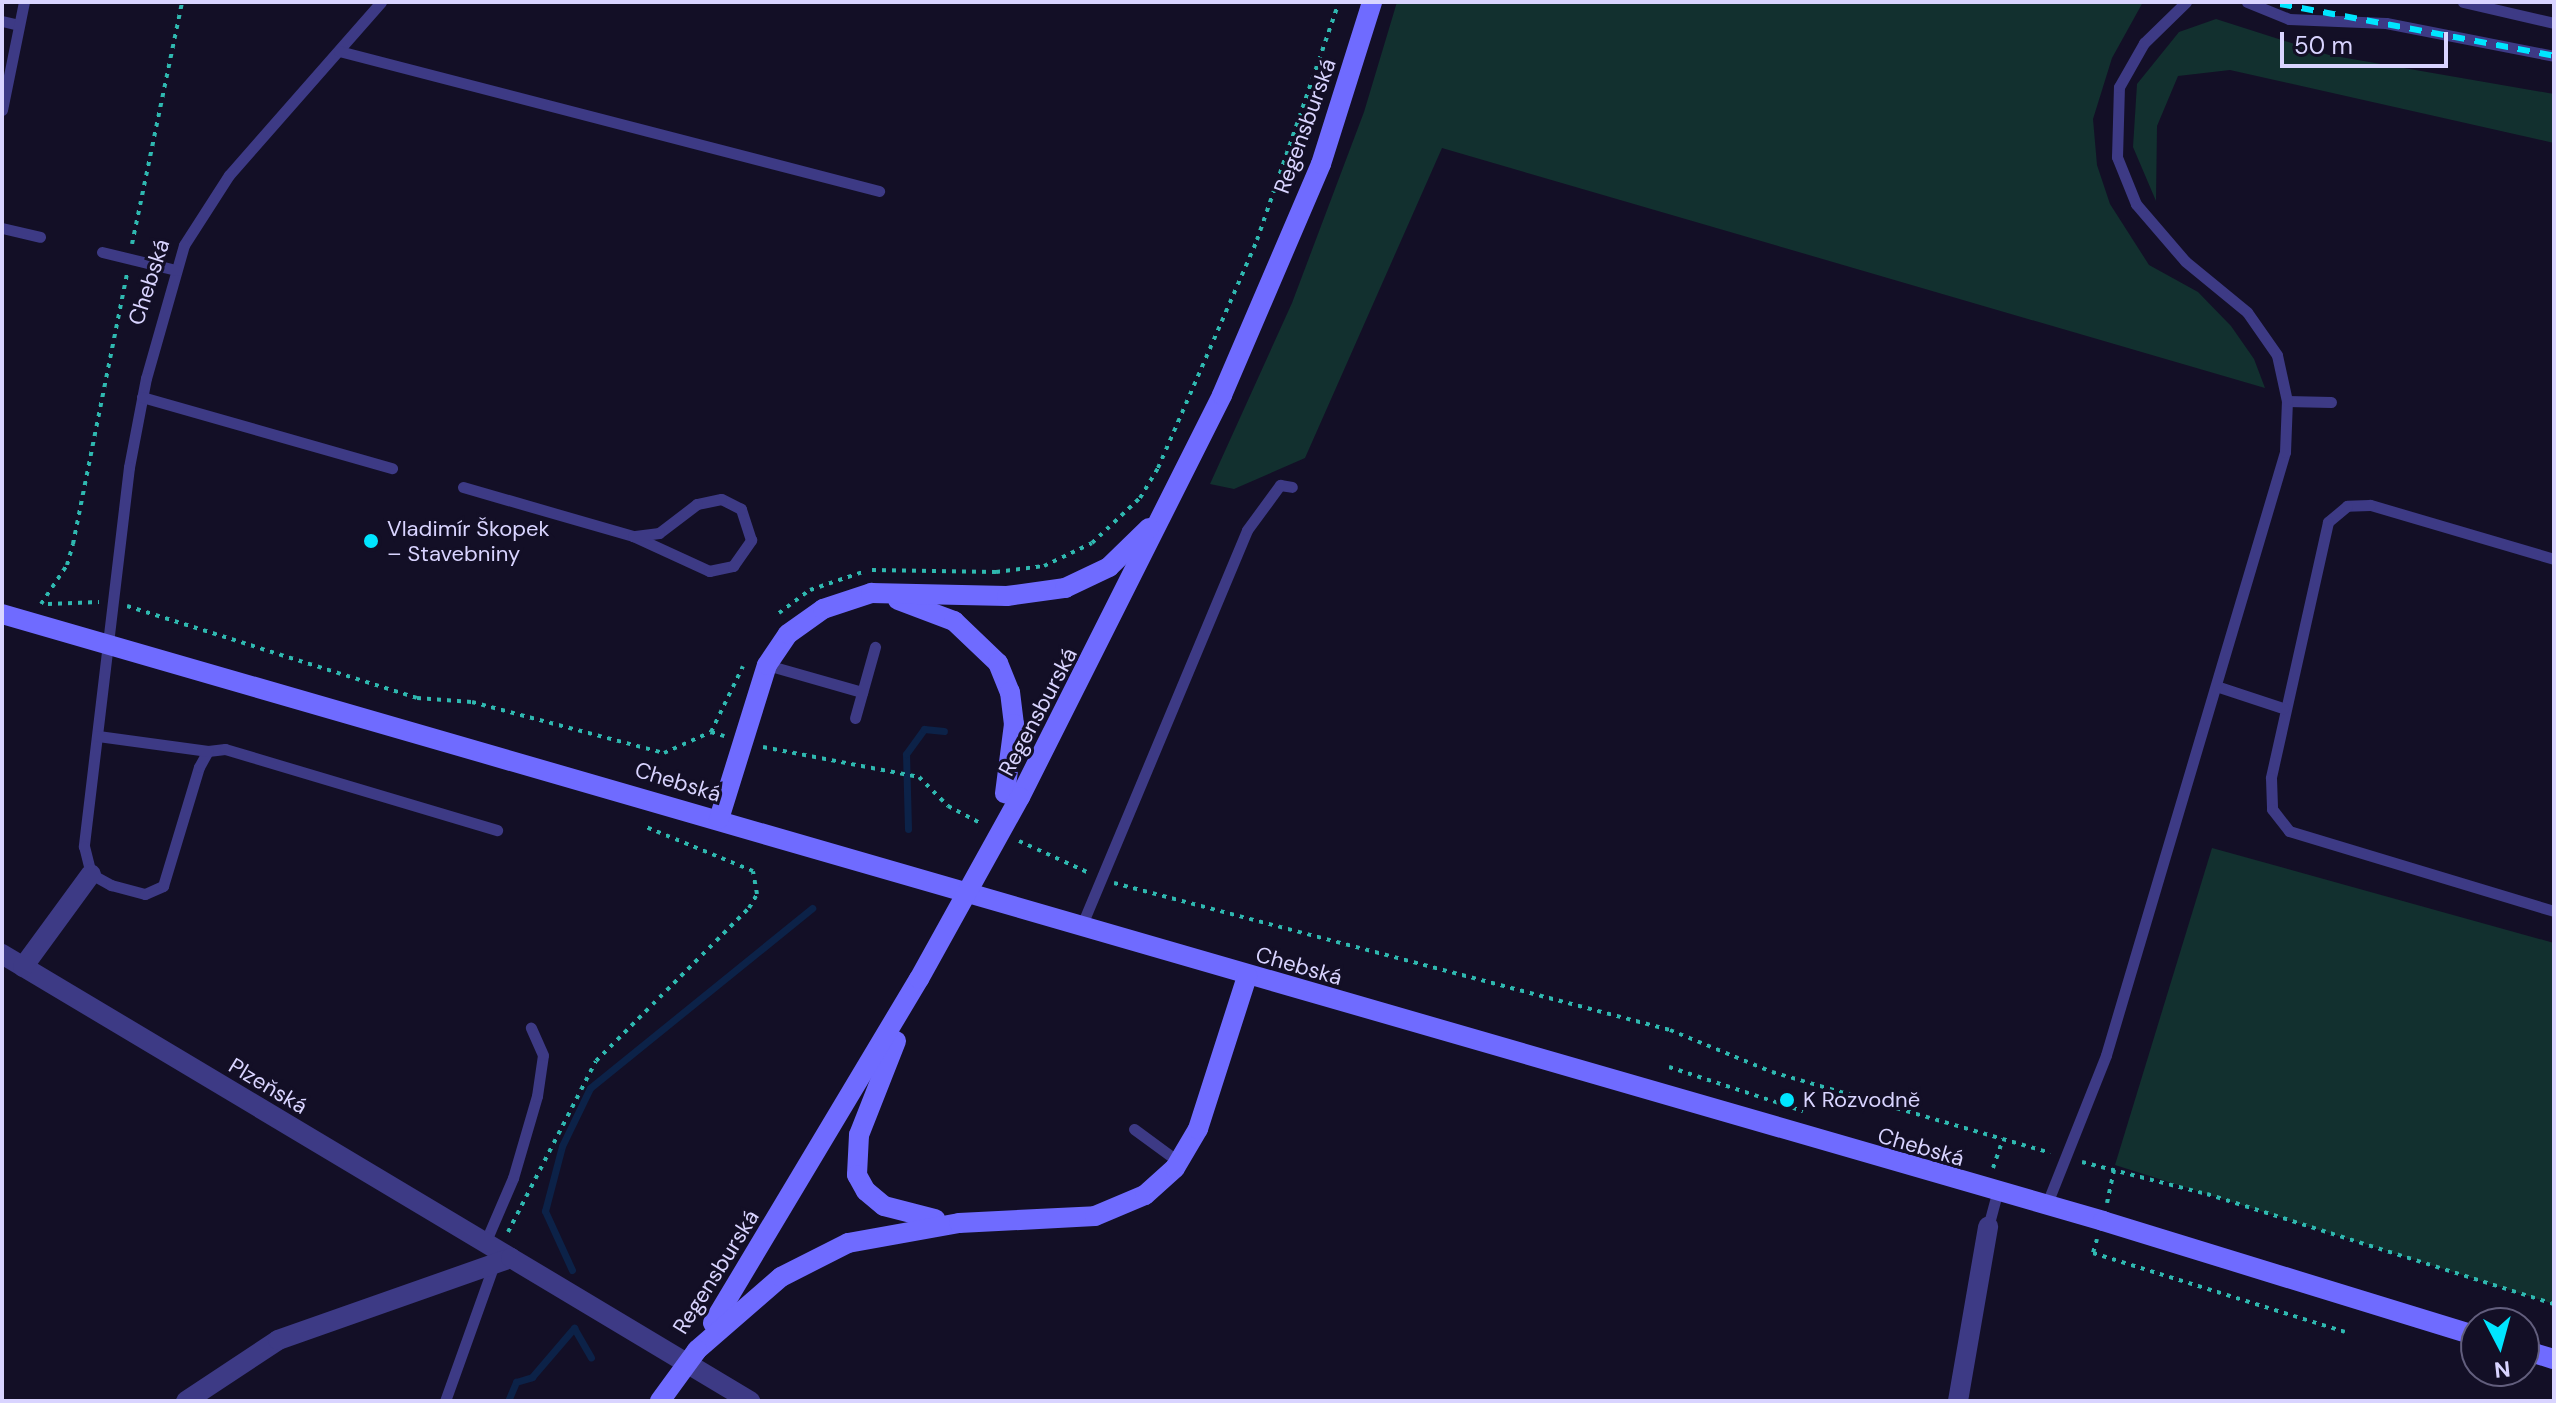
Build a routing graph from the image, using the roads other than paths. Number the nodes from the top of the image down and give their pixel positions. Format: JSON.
{"nodes":[{"id":1,"x":24,"y":2,"type":"edge"},
{"id":2,"x":381,"y":2,"type":"edge"},
{"id":3,"x":1372,"y":2,"type":"edge"},
{"id":4,"x":2186,"y":2,"type":"edge"},
{"id":5,"x":2247,"y":2,"type":"edge"},
{"id":6,"x":2463,"y":2,"type":"edge"},
{"id":7,"x":2,"y":21,"type":"edge"},
{"id":8,"x":2554,"y":23,"type":"edge"},
{"id":9,"x":19,"y":25,"type":"junction"},
{"id":10,"x":339,"y":51,"type":"junction"},
{"id":11,"x":2554,"y":56,"type":"edge"},
{"id":12,"x":2,"y":110,"type":"edge"},
{"id":13,"x":879,"y":191,"type":"dead end"},
{"id":14,"x":2,"y":228,"type":"edge"},
{"id":15,"x":40,"y":237,"type":"dead end"},
{"id":16,"x":102,"y":252,"type":"dead end"},
{"id":17,"x":176,"y":270,"type":"junction"},
{"id":18,"x":142,"y":397,"type":"junction"},
{"id":19,"x":2287,"y":401,"type":"junction"},
{"id":20,"x":2331,"y":402,"type":"dead end"},
{"id":21,"x":392,"y":468,"type":"dead end"},
{"id":22,"x":1185,"y":470,"type":"junction"},
{"id":23,"x":463,"y":487,"type":"dead end"},
{"id":24,"x":1292,"y":487,"type":"dead end"},
{"id":25,"x":633,"y":536,"type":"junction"},
{"id":26,"x":2554,"y":559,"type":"edge"},
{"id":27,"x":846,"y":598,"type":"junction"},
{"id":28,"x":2,"y":614,"type":"edge"},
{"id":29,"x":109,"y":641,"type":"junction"},
{"id":30,"x":875,"y":647,"type":"dead end"},
{"id":31,"x":767,"y":665,"type":"junction"},
{"id":32,"x":2216,"y":686,"type":"junction"},
{"id":33,"x":862,"y":692,"type":"junction"},
{"id":34,"x":2283,"y":708,"type":"junction"},
{"id":35,"x":855,"y":718,"type":"dead end"},
{"id":36,"x":98,"y":736,"type":"junction"},
{"id":37,"x":208,"y":751,"type":"junction"},
{"id":38,"x":1012,"y":795,"type":"junction"},
{"id":39,"x":719,"y":819,"type":"junction"},
{"id":40,"x":497,"y":830,"type":"dead end"},
{"id":41,"x":91,"y":874,"type":"junction"},
{"id":42,"x":2554,"y":911,"type":"edge"},
{"id":43,"x":1081,"y":927,"type":"junction"},
{"id":44,"x":2,"y":954,"type":"edge"},
{"id":45,"x":23,"y":967,"type":"junction"},
{"id":46,"x":1247,"y":976,"type":"junction"},
{"id":47,"x":902,"y":1016,"type":"junction"},
{"id":48,"x":531,"y":1028,"type":"dead end"},
{"id":49,"x":1134,"y":1129,"type":"dead end"},
{"id":50,"x":1179,"y":1162,"type":"junction"},
{"id":51,"x":1997,"y":1193,"type":"junction"},
{"id":52,"x":2046,"y":1206,"type":"junction"},
{"id":53,"x":959,"y":1223,"type":"junction"},
{"id":54,"x":1988,"y":1227,"type":"joint"},
{"id":55,"x":495,"y":1253,"type":"junction"},
{"id":56,"x":726,"y":1314,"type":"junction"},
{"id":57,"x":2460,"y":1331,"type":"edge"},
{"id":58,"x":186,"y":1401,"type":"edge"},
{"id":59,"x":445,"y":1401,"type":"edge"},
{"id":60,"x":660,"y":1401,"type":"edge"},
{"id":61,"x":750,"y":1401,"type":"edge"},
{"id":62,"x":1958,"y":1401,"type":"edge"}],
"edges":[{"from":1,"to":9,"type":"lane"},
{"from":2,"to":10,"type":"lane","name":"Chebská"},
{"from":3,"to":22,"type":"main road","name":"Regensburská"},
{"from":4,"to":19,"type":"lane"},
{"from":5,"to":11,"type":"lane"},
{"from":6,"to":8,"type":"lane"},
{"from":7,"to":9,"type":"lane"},
{"from":9,"to":12,"type":"lane"},
{"from":10,"to":13,"type":"lane"},
{"from":10,"to":17,"type":"lane","name":"Chebská"},
{"from":14,"to":15,"type":"lane"},
{"from":16,"to":17,"type":"lane"},
{"from":17,"to":18,"type":"lane","name":"Chebská"},
{"from":18,"to":21,"type":"lane"},
{"from":18,"to":29,"type":"lane","name":"Chebská"},
{"from":19,"to":20,"type":"lane"},
{"from":19,"to":32,"type":"lane"},
{"from":22,"to":27,"type":"main road"},
{"from":22,"to":38,"type":"main road","name":"Regensburská"},
{"from":23,"to":25,"type":"lane"},
{"from":24,"to":43,"type":"lane"},
{"from":25,"to":25,"type":"lane"},
{"from":26,"to":34,"type":"lane"},
{"from":27,"to":31,"type":"main road"},
{"from":27,"to":38,"type":"main road"},
{"from":28,"to":29,"type":"main road","name":"Chebská"},
{"from":29,"to":36,"type":"lane"},
{"from":29,"to":39,"type":"main road","name":"Chebská"},
{"from":30,"to":33,"type":"lane"},
{"from":31,"to":33,"type":"lane"},
{"from":31,"to":39,"type":"main road"},
{"from":32,"to":34,"type":"lane"},
{"from":32,"to":52,"type":"lane"},
{"from":33,"to":35,"type":"lane"},
{"from":34,"to":42,"type":"lane"},
{"from":36,"to":37,"type":"lane"},
{"from":36,"to":41,"type":"lane"},
{"from":37,"to":40,"type":"lane"},
{"from":37,"to":41,"type":"lane"},
{"from":38,"to":47,"type":"main road","name":"Regensburská","bridge":true},
{"from":39,"to":43,"type":"main road","name":"Chebská"},
{"from":41,"to":45,"type":"street"},
{"from":43,"to":46,"type":"main road","name":"Chebská"},
{"from":44,"to":45,"type":"street","name":"Plzeňská"},
{"from":45,"to":55,"type":"street","name":"Plzeňská"},
{"from":46,"to":50,"type":"main road"},
{"from":46,"to":51,"type":"main road","name":"Chebská"},
{"from":47,"to":53,"type":"main road"},
{"from":47,"to":56,"type":"main road","name":"Regensburská"},
{"from":48,"to":55,"type":"lane"},
{"from":49,"to":50,"type":"lane"},
{"from":50,"to":53,"type":"main road"},
{"from":51,"to":52,"type":"main road","name":"Chebská"},
{"from":51,"to":54,"type":"lane"},
{"from":52,"to":57,"type":"main road","name":"Chebská"},
{"from":53,"to":56,"type":"main road"},
{"from":54,"to":62,"type":"street"},
{"from":55,"to":58,"type":"street"},
{"from":55,"to":59,"type":"lane"},
{"from":55,"to":61,"type":"street","name":"Plzeňská"},
{"from":56,"to":60,"type":"main road","name":"Regensburská","bridge":true}]}
